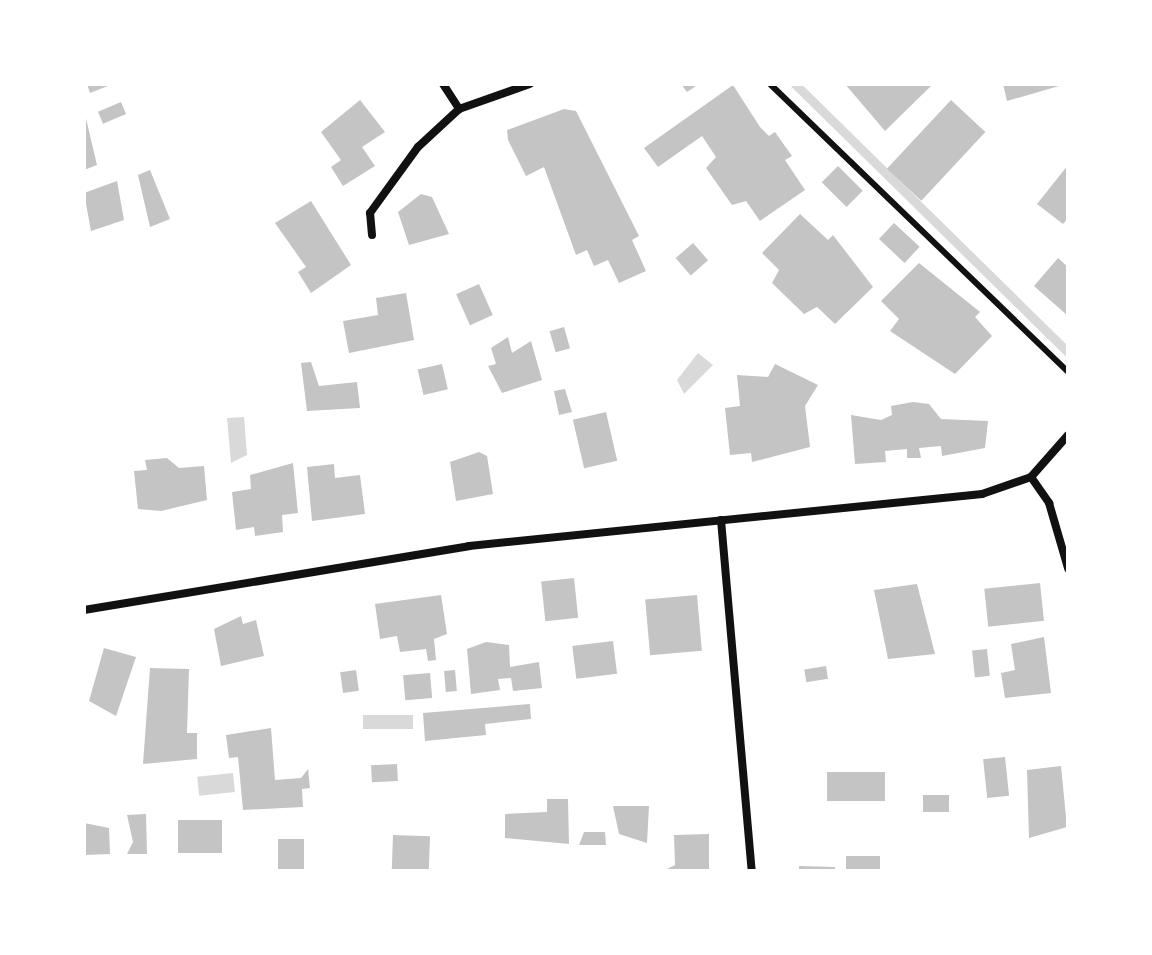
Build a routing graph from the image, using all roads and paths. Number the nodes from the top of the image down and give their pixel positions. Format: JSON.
{"nodes":[{"id":1,"x":443,"y":84,"type":"edge"},
{"id":2,"x":530,"y":84,"type":"edge"},
{"id":3,"x":770,"y":84,"type":"edge"},
{"id":4,"x":459,"y":109,"type":"junction"},
{"id":5,"x":372,"y":235,"type":"dead end"},
{"id":6,"x":1068,"y":372,"type":"edge"},
{"id":7,"x":1068,"y":435,"type":"edge"},
{"id":8,"x":1031,"y":477,"type":"junction"},
{"id":9,"x":721,"y":520,"type":"junction"},
{"id":10,"x":1068,"y":568,"type":"edge"},
{"id":11,"x":84,"y":610,"type":"edge"},
{"id":12,"x":752,"y":871,"type":"edge"}],
"edges":[{"from":1,"to":4,"type":"street"},
{"from":2,"to":4,"type":"street"},
{"from":3,"to":6,"type":"lane"},
{"from":4,"to":5,"type":"street"},
{"from":7,"to":8,"type":"street"},
{"from":8,"to":9,"type":"street"},
{"from":8,"to":10,"type":"street"},
{"from":9,"to":11,"type":"street"},
{"from":9,"to":12,"type":"street"}]}
